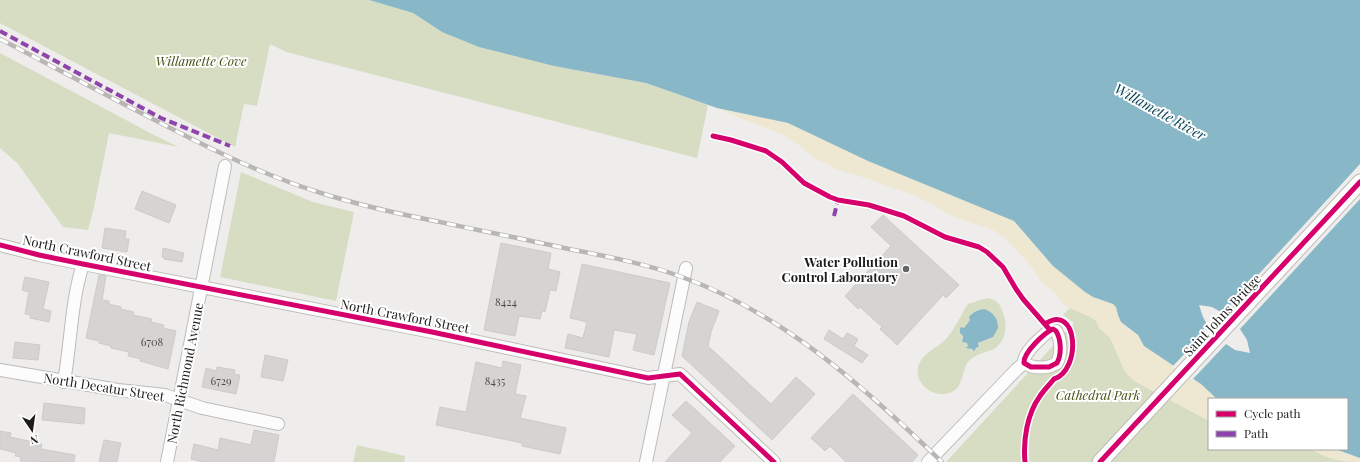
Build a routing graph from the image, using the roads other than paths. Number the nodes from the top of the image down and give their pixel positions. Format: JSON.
{"nodes":[{"id":1,"x":225,"y":166,"type":"dead end"},
{"id":2,"x":1360,"y":182,"type":"edge"},
{"id":3,"x":0,"y":245,"type":"edge"},
{"id":4,"x":83,"y":264,"type":"junction"},
{"id":5,"x":686,"y":268,"type":"dead end"},
{"id":6,"x":202,"y":287,"type":"junction"},
{"id":7,"x":1024,"y":363,"type":"dead end"},
{"id":8,"x":0,"y":370,"type":"edge"},
{"id":9,"x":664,"y":376,"type":"junction"},
{"id":10,"x":64,"y":382,"type":"junction"},
{"id":11,"x":180,"y":400,"type":"junction"},
{"id":12,"x":278,"y":424,"type":"dead end"},
{"id":13,"x":772,"y":461,"type":"edge"},
{"id":14,"x":167,"y":462,"type":"edge"},
{"id":15,"x":646,"y":462,"type":"edge"},
{"id":16,"x":928,"y":462,"type":"edge"},
{"id":17,"x":1100,"y":462,"type":"edge"}],
"edges":[{"from":1,"to":6,"type":"street","name":"North Richmond Avenue"},
{"from":2,"to":17,"type":"main road","name":"Saint Johns Bridge"},
{"from":3,"to":4,"type":"street","name":"North Crawford Street"},
{"from":4,"to":6,"type":"street","name":"North Crawford Street"},
{"from":4,"to":10,"type":"street"},
{"from":5,"to":9,"type":"street"},
{"from":6,"to":9,"type":"street","name":"North Crawford Street"},
{"from":6,"to":11,"type":"street","name":"North Richmond Avenue"},
{"from":7,"to":16,"type":"street"},
{"from":8,"to":10,"type":"street","name":"North Decatur Street"},
{"from":9,"to":13,"type":"street","name":"North Crawford Street"},
{"from":9,"to":15,"type":"street"},
{"from":10,"to":11,"type":"street","name":"North Decatur Street"},
{"from":11,"to":12,"type":"street","name":"North Decatur Street"},
{"from":11,"to":14,"type":"street","name":"North Richmond Avenue"}]}
